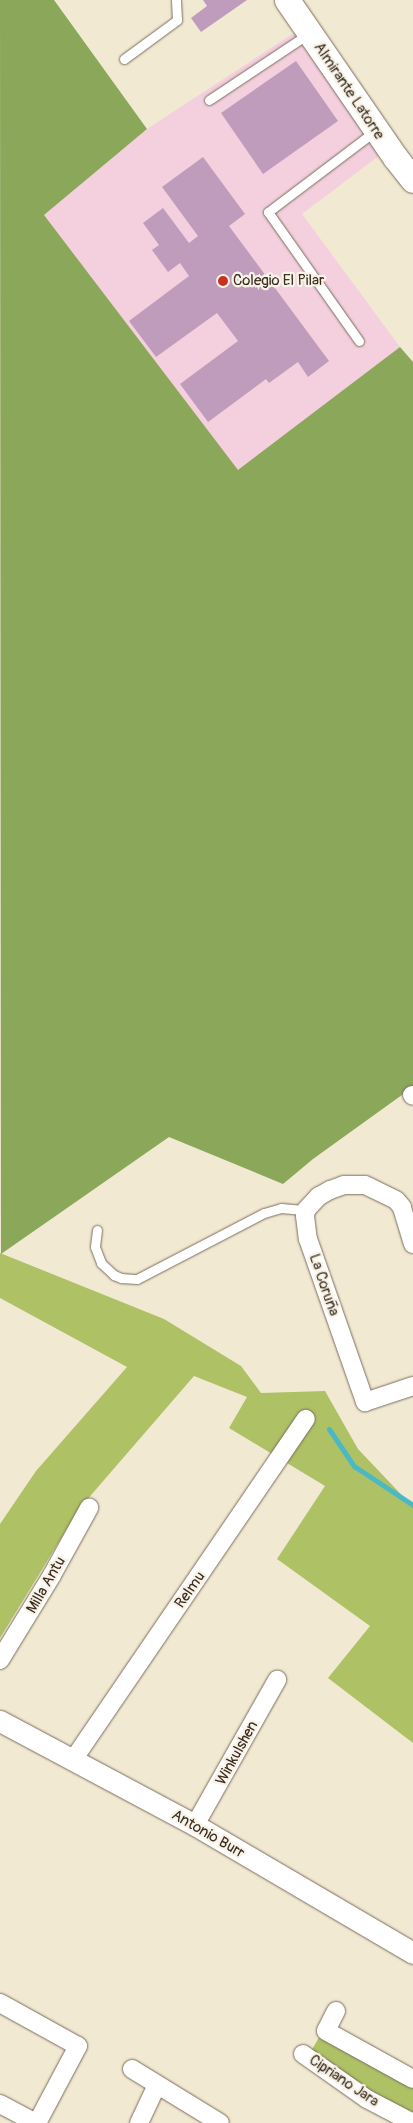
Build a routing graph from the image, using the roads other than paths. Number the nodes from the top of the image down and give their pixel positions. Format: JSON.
{"nodes":[{"id":1,"x":176,"y":0,"type":"edge"},
{"id":2,"x":287,"y":0,"type":"edge"},
{"id":3,"x":310,"y":33,"type":"junction"},
{"id":4,"x":124,"y":59,"type":"dead end"},
{"id":5,"x":208,"y":100,"type":"dead end"},
{"id":6,"x":377,"y":130,"type":"junction"},
{"id":7,"x":413,"y":180,"type":"edge"},
{"id":8,"x":359,"y":341,"type":"dead end"},
{"id":9,"x":306,"y":1210,"type":"junction"},
{"id":10,"x":97,"y":1230,"type":"dead end"},
{"id":11,"x":413,"y":1244,"type":"edge"},
{"id":12,"x":413,"y":1386,"type":"edge"},
{"id":13,"x":306,"y":1419,"type":"dead end"},
{"id":14,"x":89,"y":1508,"type":"dead end"},
{"id":15,"x":0,"y":1660,"type":"edge"},
{"id":16,"x":277,"y":1680,"type":"dead end"},
{"id":17,"x":0,"y":1721,"type":"edge"},
{"id":18,"x":73,"y":1760,"type":"junction"},
{"id":19,"x":195,"y":1825,"type":"junction"},
{"id":20,"x":413,"y":1953,"type":"edge"},
{"id":21,"x":0,"y":2003,"type":"edge"},
{"id":22,"x":336,"y":2011,"type":"dead end"},
{"id":23,"x":302,"y":2054,"type":"dead end"},
{"id":24,"x":132,"y":2069,"type":"dead end"},
{"id":25,"x":413,"y":2079,"type":"edge"},
{"id":26,"x":158,"y":2085,"type":"junction"},
{"id":27,"x":0,"y":2104,"type":"edge"},
{"id":28,"x":36,"y":2123,"type":"edge"},
{"id":29,"x":138,"y":2123,"type":"edge"},
{"id":30,"x":220,"y":2123,"type":"edge"},
{"id":31,"x":413,"y":2123,"type":"edge"}],
"edges":[{"from":1,"to":4,"type":"lane"},
{"from":2,"to":3,"type":"main road","name":"Almirante Latorre"},
{"from":3,"to":5,"type":"lane"},
{"from":3,"to":6,"type":"main road","name":"Almirante Latorre"},
{"from":6,"to":7,"type":"main road","name":"Almirante Latorre"},
{"from":6,"to":8,"type":"lane"},
{"from":9,"to":10,"type":"lane"},
{"from":9,"to":11,"type":"street"},
{"from":9,"to":12,"type":"street","name":"La Coruña"},
{"from":13,"to":18,"type":"street","name":"Relmu"},
{"from":14,"to":15,"type":"street","name":"Milla Antu"},
{"from":16,"to":19,"type":"street","name":"Winkulshen"},
{"from":17,"to":18,"type":"street","name":"Antonio Burr"},
{"from":18,"to":19,"type":"street","name":"Antonio Burr"},
{"from":19,"to":20,"type":"street","name":"Antonio Burr"},
{"from":21,"to":28,"type":"street"},
{"from":22,"to":25,"type":"street"},
{"from":23,"to":31,"type":"street","name":"Cipriano Jara"},
{"from":24,"to":26,"type":"street"},
{"from":26,"to":29,"type":"street"},
{"from":26,"to":30,"type":"street"},
{"from":27,"to":28,"type":"street"}]}
